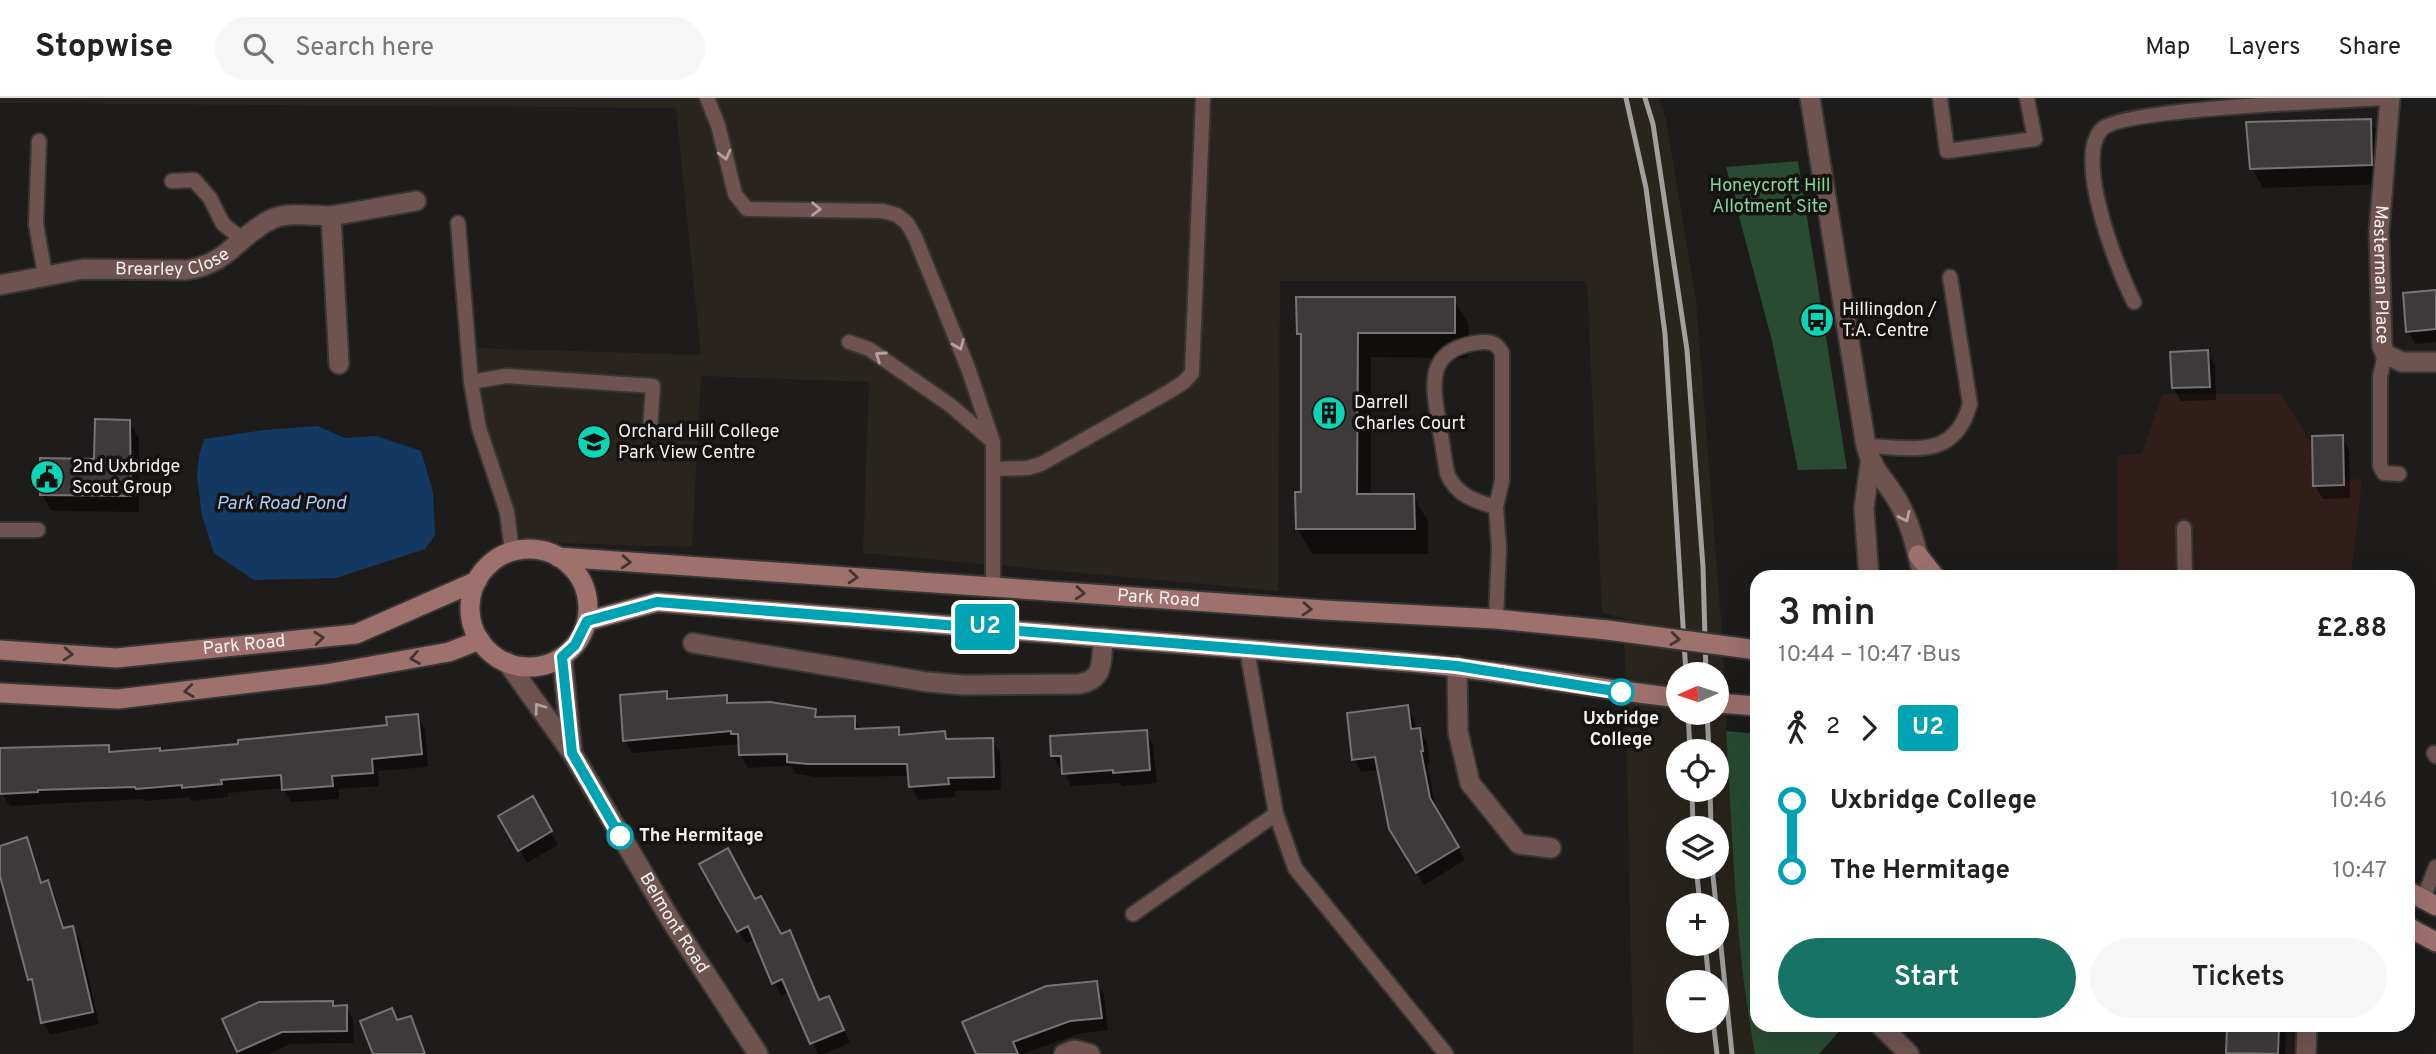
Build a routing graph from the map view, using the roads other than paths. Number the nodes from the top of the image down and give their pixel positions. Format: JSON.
{"nodes":[{"id":1,"x":708,"y":98,"type":"edge"},
{"id":2,"x":1203,"y":98,"type":"edge"},
{"id":3,"x":1810,"y":98,"type":"edge"},
{"id":4,"x":1940,"y":98,"type":"edge"},
{"id":5,"x":2027,"y":98,"type":"edge"},
{"id":6,"x":2384,"y":98,"type":"edge"},
{"id":7,"x":2390,"y":98,"type":"edge"},
{"id":8,"x":39,"y":141,"type":"dead end"},
{"id":9,"x":172,"y":181,"type":"dead end"},
{"id":10,"x":415,"y":201,"type":"dead end"},
{"id":11,"x":331,"y":216,"type":"junction"},
{"id":12,"x":458,"y":223,"type":"dead end"},
{"id":13,"x":242,"y":239,"type":"junction"},
{"id":14,"x":45,"y":275,"type":"junction"},
{"id":15,"x":1950,"y":277,"type":"dead end"},
{"id":16,"x":0,"y":285,"type":"edge"},
{"id":17,"x":2134,"y":302,"type":"dead end"},
{"id":18,"x":849,"y":342,"type":"dead end"},
{"id":19,"x":2385,"y":354,"type":"junction"},
{"id":20,"x":2436,"y":362,"type":"edge"},
{"id":21,"x":339,"y":364,"type":"dead end"},
{"id":22,"x":471,"y":382,"type":"junction"},
{"id":23,"x":650,"y":430,"type":"dead end"},
{"id":24,"x":993,"y":442,"type":"junction"},
{"id":25,"x":1868,"y":455,"type":"junction"},
{"id":26,"x":993,"y":469,"type":"junction"},
{"id":27,"x":2399,"y":474,"type":"dead end"},
{"id":28,"x":1496,"y":508,"type":"junction"},
{"id":29,"x":2184,"y":528,"type":"dead end"},
{"id":30,"x":0,"y":530,"type":"edge"},
{"id":31,"x":38,"y":530,"type":"dead end"},
{"id":32,"x":512,"y":551,"type":"junction"},
{"id":33,"x":1918,"y":555,"type":"junction"},
{"id":34,"x":558,"y":557,"type":"junction"},
{"id":35,"x":1868,"y":570,"type":"edge"},
{"id":36,"x":1922,"y":570,"type":"edge"},
{"id":37,"x":1930,"y":570,"type":"edge"},
{"id":38,"x":2185,"y":570,"type":"edge"},
{"id":39,"x":477,"y":581,"type":"junction"},
{"id":40,"x":993,"y":587,"type":"junction"},
{"id":41,"x":1496,"y":619,"type":"junction"},
{"id":42,"x":587,"y":621,"type":"junction"},
{"id":43,"x":1103,"y":637,"type":"junction"},
{"id":44,"x":480,"y":640,"type":"junction"},
{"id":45,"x":693,"y":643,"type":"dead end"},
{"id":46,"x":1750,"y":649,"type":"edge"},
{"id":47,"x":0,"y":650,"type":"edge"},
{"id":48,"x":1247,"y":650,"type":"junction"},
{"id":49,"x":562,"y":657,"type":"junction"},
{"id":50,"x":507,"y":662,"type":"junction"},
{"id":51,"x":1457,"y":666,"type":"junction"},
{"id":52,"x":0,"y":693,"type":"edge"},
{"id":53,"x":1666,"y":697,"type":"edge"},
{"id":54,"x":1729,"y":704,"type":"edge"},
{"id":55,"x":1750,"y":706,"type":"edge"},
{"id":56,"x":572,"y":753,"type":"junction"},
{"id":57,"x":1276,"y":814,"type":"junction"},
{"id":58,"x":1551,"y":848,"type":"dead end"},
{"id":59,"x":2436,"y":867,"type":"edge"},
{"id":60,"x":2422,"y":899,"type":"edge"},
{"id":61,"x":1133,"y":914,"type":"dead end"},
{"id":62,"x":2415,"y":931,"type":"edge"},
{"id":63,"x":2436,"y":942,"type":"edge"},
{"id":64,"x":1887,"y":1032,"type":"edge"},
{"id":65,"x":2307,"y":1032,"type":"edge"},
{"id":66,"x":758,"y":1054,"type":"edge"},
{"id":67,"x":1064,"y":1054,"type":"edge"},
{"id":68,"x":1090,"y":1054,"type":"edge"},
{"id":69,"x":1446,"y":1054,"type":"edge"},
{"id":70,"x":1909,"y":1054,"type":"edge"},
{"id":71,"x":2306,"y":1054,"type":"edge"}],
"edges":[{"from":1,"to":24,"type":"lane","one_way":true},
{"from":2,"to":26,"type":"lane"},
{"from":3,"to":25,"type":"street"},
{"from":4,"to":5,"type":"lane"},
{"from":6,"to":17,"type":"lane"},
{"from":7,"to":19,"type":"street","name":"Masterman Place"},
{"from":8,"to":14,"type":"lane"},
{"from":9,"to":13,"type":"lane"},
{"from":10,"to":11,"type":"street","name":"Brearley Close"},
{"from":11,"to":13,"type":"street","name":"Brearley Close"},
{"from":11,"to":21,"type":"street"},
{"from":12,"to":22,"type":"lane"},
{"from":13,"to":14,"type":"street","name":"Brearley Close"},
{"from":14,"to":16,"type":"street","name":"Brearley Close"},
{"from":15,"to":25,"type":"lane"},
{"from":24,"to":18,"type":"lane","one_way":true},
{"from":19,"to":20,"type":"street","name":"Masterman Place"},
{"from":19,"to":27,"type":"lane"},
{"from":22,"to":23,"type":"lane"},
{"from":22,"to":32,"type":"lane"},
{"from":24,"to":26,"type":"lane"},
{"from":25,"to":33,"type":"street","one_way":true},
{"from":25,"to":35,"type":"street"},
{"from":26,"to":40,"type":"lane"},
{"from":28,"to":28,"type":"lane"},
{"from":28,"to":41,"type":"lane"},
{"from":29,"to":38,"type":"lane"},
{"from":30,"to":31,"type":"lane"},
{"from":32,"to":34,"type":"main road"},
{"from":32,"to":39,"type":"main road"},
{"from":33,"to":36,"type":"street"},
{"from":33,"to":37,"type":"main road"},
{"from":34,"to":40,"type":"main road","name":"Park Road","one_way":true},
{"from":34,"to":42,"type":"main road"},
{"from":39,"to":44,"type":"main road"},
{"from":47,"to":39,"type":"main road","name":"Park Road","one_way":true},
{"from":40,"to":41,"type":"main road","name":"Park Road","one_way":true},
{"from":41,"to":46,"type":"main road","name":"Park Road","one_way":true,"bridge":true},
{"from":42,"to":43,"type":"main road"},
{"from":42,"to":49,"type":"main road"},
{"from":43,"to":45,"type":"street"},
{"from":43,"to":48,"type":"main road"},
{"from":44,"to":50,"type":"main road"},
{"from":44,"to":52,"type":"main road","one_way":true},
{"from":48,"to":51,"type":"main road"},
{"from":48,"to":57,"type":"lane"},
{"from":49,"to":50,"type":"main road"},
{"from":49,"to":56,"type":"street"},
{"from":56,"to":50,"type":"street","name":"Belmont Road","one_way":true},
{"from":51,"to":53,"type":"main road"},
{"from":51,"to":58,"type":"street"},
{"from":54,"to":55,"type":"main road"},
{"from":56,"to":66,"type":"street","name":"Belmont Road"},
{"from":57,"to":61,"type":"lane"},
{"from":57,"to":69,"type":"lane"},
{"from":59,"to":60,"type":"lane"},
{"from":62,"to":63,"type":"main road"},
{"from":64,"to":70,"type":"street"},
{"from":65,"to":71,"type":"street"},
{"from":67,"to":68,"type":"street"}]}
